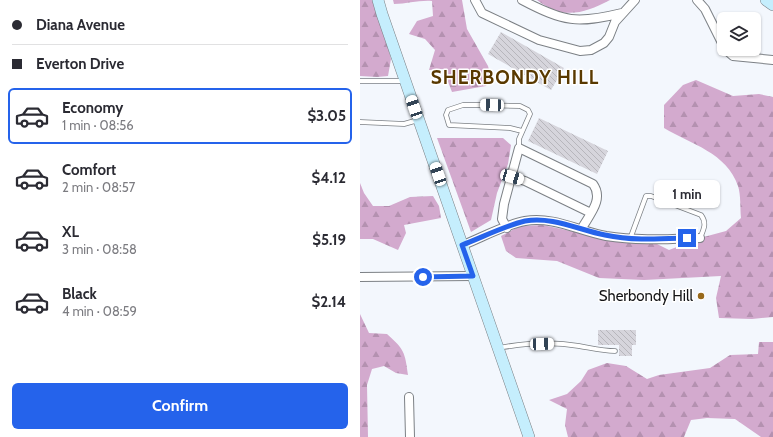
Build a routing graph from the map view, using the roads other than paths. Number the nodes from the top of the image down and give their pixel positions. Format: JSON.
{"nodes":[{"id":1,"x":378,"y":0,"type":"edge"},
{"id":2,"x":475,"y":0,"type":"edge"},
{"id":3,"x":522,"y":0,"type":"edge"},
{"id":4,"x":635,"y":0,"type":"edge"},
{"id":5,"x":697,"y":0,"type":"edge"},
{"id":6,"x":766,"y":0,"type":"edge"},
{"id":7,"x":773,"y":5,"type":"edge"},
{"id":8,"x":622,"y":13,"type":"junction"},
{"id":9,"x":717,"y":32,"type":"edge"},
{"id":10,"x":733,"y":56,"type":"edge"},
{"id":11,"x":773,"y":60,"type":"edge"},
{"id":12,"x":360,"y":81,"type":"edge"},
{"id":13,"x":405,"y":81,"type":"junction"},
{"id":14,"x":419,"y":120,"type":"junction"},
{"id":15,"x":360,"y":122,"type":"edge"},
{"id":16,"x":522,"y":131,"type":"junction"},
{"id":17,"x":519,"y":148,"type":"junction"},
{"id":18,"x":512,"y":177,"type":"junction"},
{"id":19,"x":590,"y":213,"type":"junction"},
{"id":20,"x":507,"y":228,"type":"junction"},
{"id":21,"x":582,"y":228,"type":"junction"},
{"id":22,"x":700,"y":238,"type":"joint"},
{"id":23,"x":630,"y":239,"type":"junction"},
{"id":24,"x":462,"y":245,"type":"junction"},
{"id":25,"x":473,"y":276,"type":"junction"},
{"id":26,"x":360,"y":277,"type":"edge"},
{"id":27,"x":498,"y":348,"type":"junction"},
{"id":28,"x":615,"y":351,"type":"dead end"},
{"id":29,"x":409,"y":397,"type":"dead end"},
{"id":30,"x":410,"y":437,"type":"edge"},
{"id":31,"x":529,"y":437,"type":"edge"}],
"edges":[{"from":1,"to":13,"type":"main road"},
{"from":2,"to":8,"type":"street"},
{"from":3,"to":8,"type":"street"},
{"from":4,"to":8,"type":"street"},
{"from":5,"to":9,"type":"street"},
{"from":6,"to":7,"type":"main road"},
{"from":10,"to":11,"type":"street"},
{"from":12,"to":13,"type":"lane"},
{"from":13,"to":14,"type":"main road"},
{"from":14,"to":15,"type":"lane"},
{"from":14,"to":24,"type":"main road"},
{"from":16,"to":16,"type":"lane"},
{"from":16,"to":17,"type":"lane"},
{"from":17,"to":18,"type":"street"},
{"from":17,"to":19,"type":"street"},
{"from":18,"to":19,"type":"street"},
{"from":18,"to":20,"type":"street"},
{"from":19,"to":21,"type":"street"},
{"from":20,"to":21,"type":"street"},
{"from":20,"to":24,"type":"street"},
{"from":21,"to":23,"type":"street"},
{"from":22,"to":23,"type":"street"},
{"from":22,"to":23,"type":"lane"},
{"from":24,"to":25,"type":"main road"},
{"from":25,"to":26,"type":"street"},
{"from":25,"to":27,"type":"main road"},
{"from":27,"to":28,"type":"lane"},
{"from":27,"to":31,"type":"main road"},
{"from":29,"to":30,"type":"street"}]}
